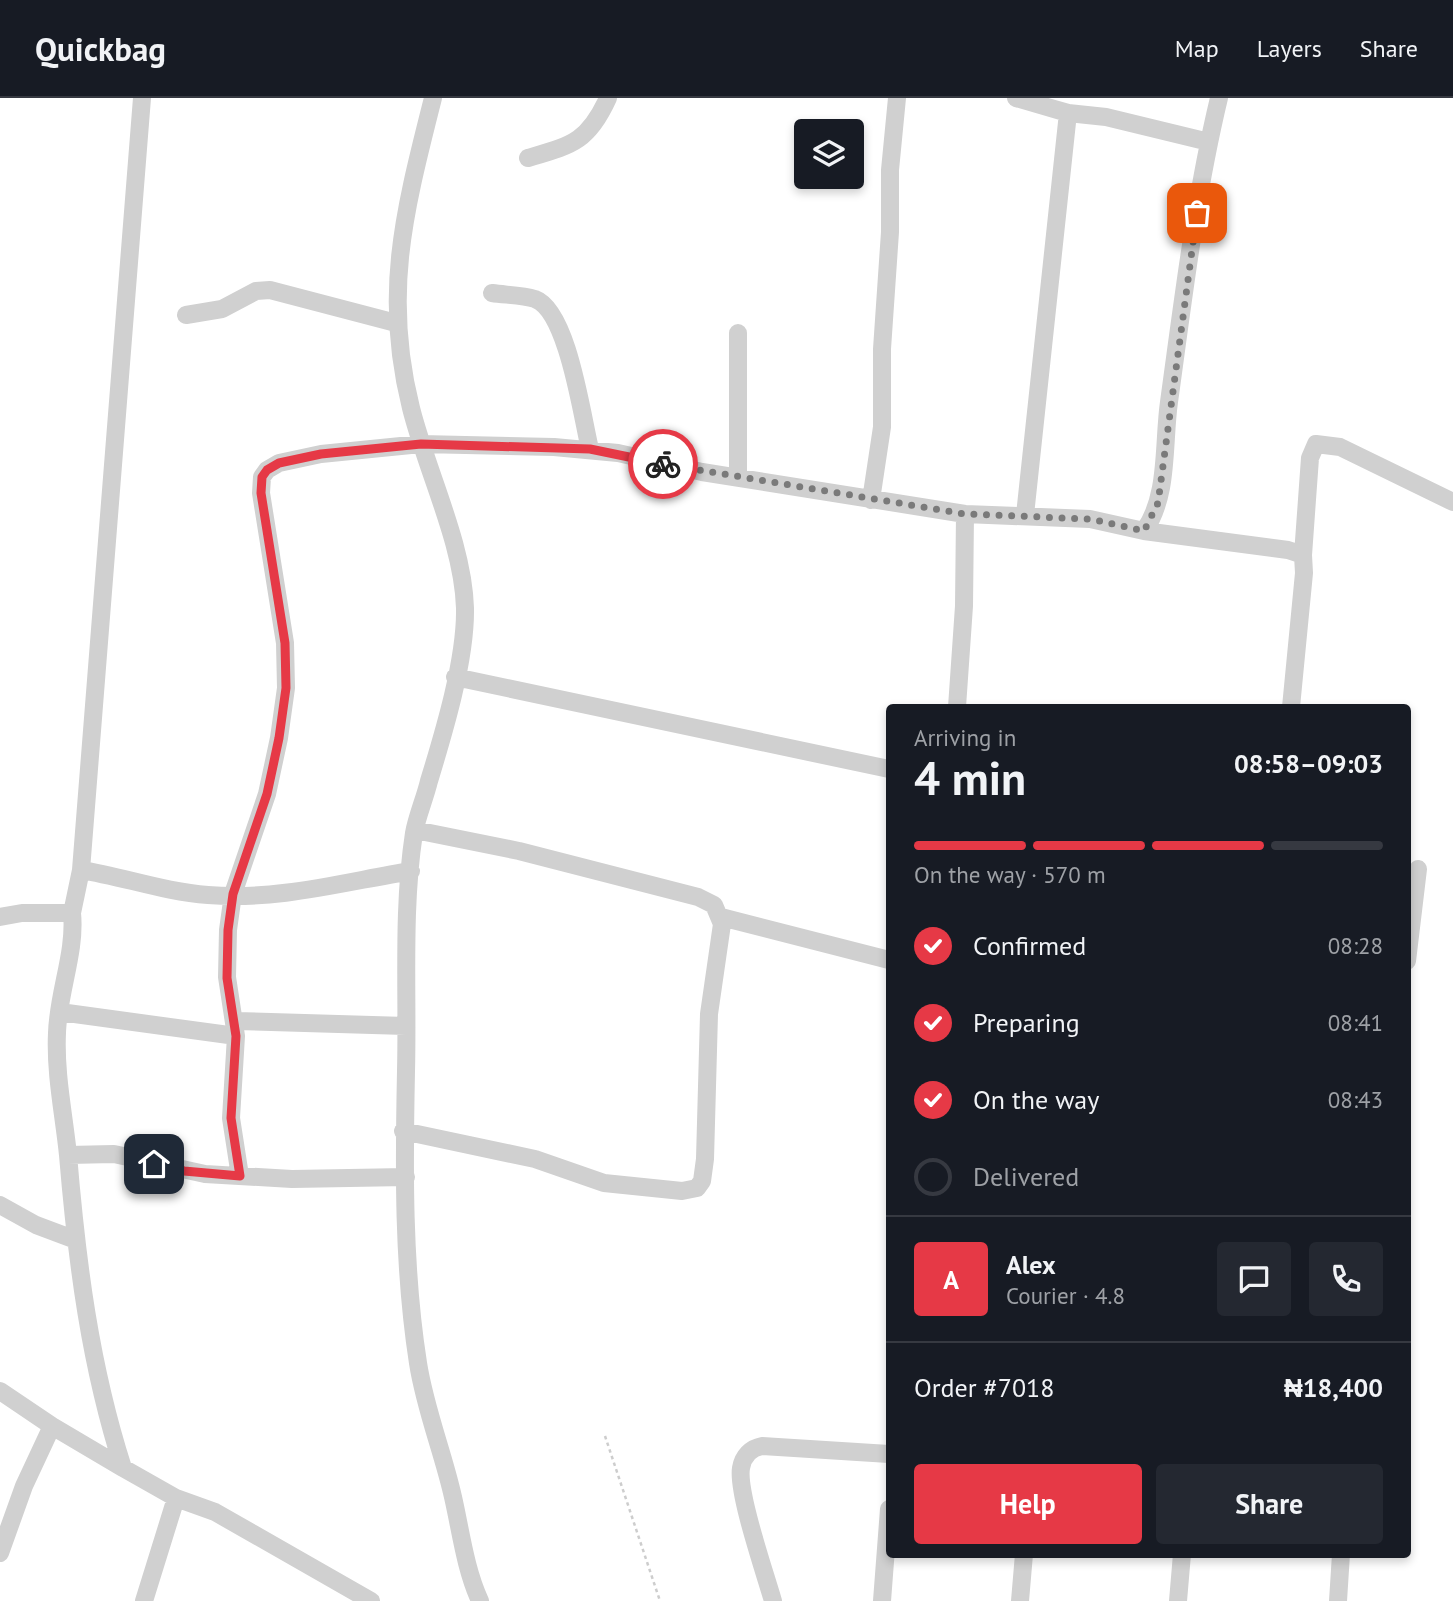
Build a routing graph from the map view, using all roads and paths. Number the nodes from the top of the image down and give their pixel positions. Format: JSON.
{"nodes":[{"id":1,"x":142,"y":98,"type":"edge"},
{"id":2,"x":433,"y":98,"type":"edge"},
{"id":3,"x":608,"y":98,"type":"edge"},
{"id":4,"x":897,"y":98,"type":"edge"},
{"id":5,"x":1016,"y":98,"type":"edge"},
{"id":6,"x":1219,"y":98,"type":"edge"},
{"id":7,"x":1068,"y":113,"type":"junction"},
{"id":8,"x":1209,"y":142,"type":"junction"},
{"id":9,"x":528,"y":158,"type":"dead end"},
{"id":10,"x":492,"y":293,"type":"dead end"},
{"id":11,"x":187,"y":315,"type":"dead end"},
{"id":12,"x":396,"y":323,"type":"junction"},
{"id":13,"x":738,"y":333,"type":"dead end"},
{"id":14,"x":421,"y":444,"type":"junction"},
{"id":15,"x":590,"y":449,"type":"junction"},
{"id":16,"x":738,"y":478,"type":"junction"},
{"id":17,"x":872,"y":500,"type":"junction"},
{"id":18,"x":1453,"y":502,"type":"edge"},
{"id":19,"x":965,"y":514,"type":"junction"},
{"id":20,"x":1025,"y":515,"type":"junction"},
{"id":21,"x":1144,"y":531,"type":"junction"},
{"id":22,"x":1303,"y":555,"type":"junction"},
{"id":23,"x":455,"y":677,"type":"junction"},
{"id":24,"x":957,"y":704,"type":"edge"},
{"id":25,"x":1291,"y":704,"type":"edge"},
{"id":26,"x":886,"y":768,"type":"edge"},
{"id":27,"x":415,"y":830,"type":"junction"},
{"id":28,"x":1418,"y":869,"type":"dead end"},
{"id":29,"x":81,"y":870,"type":"junction"},
{"id":30,"x":411,"y":871,"type":"junction"},
{"id":31,"x":233,"y":894,"type":"junction"},
{"id":32,"x":72,"y":912,"type":"junction"},
{"id":33,"x":721,"y":917,"type":"junction"},
{"id":34,"x":0,"y":918,"type":"edge"},
{"id":35,"x":1411,"y":928,"type":"edge"},
{"id":36,"x":886,"y":959,"type":"edge"},
{"id":37,"x":60,"y":1012,"type":"junction"},
{"id":38,"x":406,"y":1026,"type":"junction"},
{"id":39,"x":235,"y":1028,"type":"junction"},
{"id":40,"x":403,"y":1130,"type":"junction"},
{"id":41,"x":68,"y":1154,"type":"junction"},
{"id":42,"x":240,"y":1176,"type":"junction"},
{"id":43,"x":406,"y":1177,"type":"junction"},
{"id":44,"x":0,"y":1206,"type":"edge"},
{"id":45,"x":76,"y":1240,"type":"junction"},
{"id":46,"x":0,"y":1391,"type":"edge"},
{"id":47,"x":52,"y":1426,"type":"junction"},
{"id":48,"x":605,"y":1436,"type":"dead end"},
{"id":49,"x":886,"y":1454,"type":"edge"},
{"id":50,"x":123,"y":1468,"type":"junction"},
{"id":51,"x":176,"y":1498,"type":"junction"},
{"id":52,"x":0,"y":1553,"type":"edge"},
{"id":53,"x":886,"y":1555,"type":"edge"},
{"id":54,"x":1024,"y":1558,"type":"edge"},
{"id":55,"x":1182,"y":1558,"type":"edge"},
{"id":56,"x":1341,"y":1558,"type":"edge"},
{"id":57,"x":144,"y":1601,"type":"edge"},
{"id":58,"x":371,"y":1601,"type":"edge"},
{"id":59,"x":480,"y":1601,"type":"edge"},
{"id":60,"x":660,"y":1601,"type":"edge"},
{"id":61,"x":773,"y":1601,"type":"edge"},
{"id":62,"x":883,"y":1601,"type":"edge"},
{"id":63,"x":1020,"y":1601,"type":"edge"},
{"id":64,"x":1178,"y":1601,"type":"edge"},
{"id":65,"x":1338,"y":1601,"type":"edge"}],
"edges":[{"from":1,"to":29,"type":"street"},
{"from":2,"to":12,"type":"street"},
{"from":3,"to":9,"type":"street"},
{"from":4,"to":17,"type":"street"},
{"from":5,"to":7,"type":"street"},
{"from":6,"to":8,"type":"street"},
{"from":7,"to":8,"type":"street"},
{"from":7,"to":20,"type":"street"},
{"from":8,"to":21,"type":"street"},
{"from":10,"to":15,"type":"street"},
{"from":11,"to":12,"type":"street"},
{"from":12,"to":14,"type":"street"},
{"from":13,"to":16,"type":"street"},
{"from":14,"to":15,"type":"street"},
{"from":14,"to":23,"type":"street"},
{"from":14,"to":31,"type":"street"},
{"from":15,"to":16,"type":"street"},
{"from":16,"to":17,"type":"street"},
{"from":17,"to":19,"type":"street"},
{"from":18,"to":22,"type":"street"},
{"from":19,"to":20,"type":"street"},
{"from":19,"to":24,"type":"street"},
{"from":20,"to":21,"type":"street"},
{"from":21,"to":22,"type":"street"},
{"from":22,"to":25,"type":"street"},
{"from":23,"to":26,"type":"street"},
{"from":23,"to":27,"type":"street"},
{"from":27,"to":30,"type":"street"},
{"from":27,"to":33,"type":"street"},
{"from":28,"to":35,"type":"street"},
{"from":29,"to":31,"type":"street"},
{"from":29,"to":32,"type":"street"},
{"from":30,"to":31,"type":"street"},
{"from":30,"to":38,"type":"street"},
{"from":31,"to":39,"type":"street"},
{"from":32,"to":34,"type":"street"},
{"from":32,"to":37,"type":"street"},
{"from":33,"to":36,"type":"street"},
{"from":33,"to":40,"type":"street"},
{"from":37,"to":39,"type":"street"},
{"from":37,"to":41,"type":"street"},
{"from":38,"to":39,"type":"street"},
{"from":38,"to":40,"type":"street"},
{"from":39,"to":42,"type":"street"},
{"from":40,"to":43,"type":"street"},
{"from":41,"to":42,"type":"street"},
{"from":41,"to":45,"type":"street"},
{"from":42,"to":43,"type":"street"},
{"from":43,"to":59,"type":"street"},
{"from":44,"to":45,"type":"street"},
{"from":45,"to":50,"type":"street"},
{"from":46,"to":47,"type":"street"},
{"from":47,"to":50,"type":"street"},
{"from":47,"to":52,"type":"street"},
{"from":48,"to":60,"type":"path"},
{"from":49,"to":61,"type":"street"},
{"from":50,"to":51,"type":"street"},
{"from":51,"to":57,"type":"street"},
{"from":51,"to":58,"type":"street"},
{"from":53,"to":62,"type":"street"},
{"from":54,"to":63,"type":"street"},
{"from":55,"to":64,"type":"street"},
{"from":56,"to":65,"type":"street"}]}
